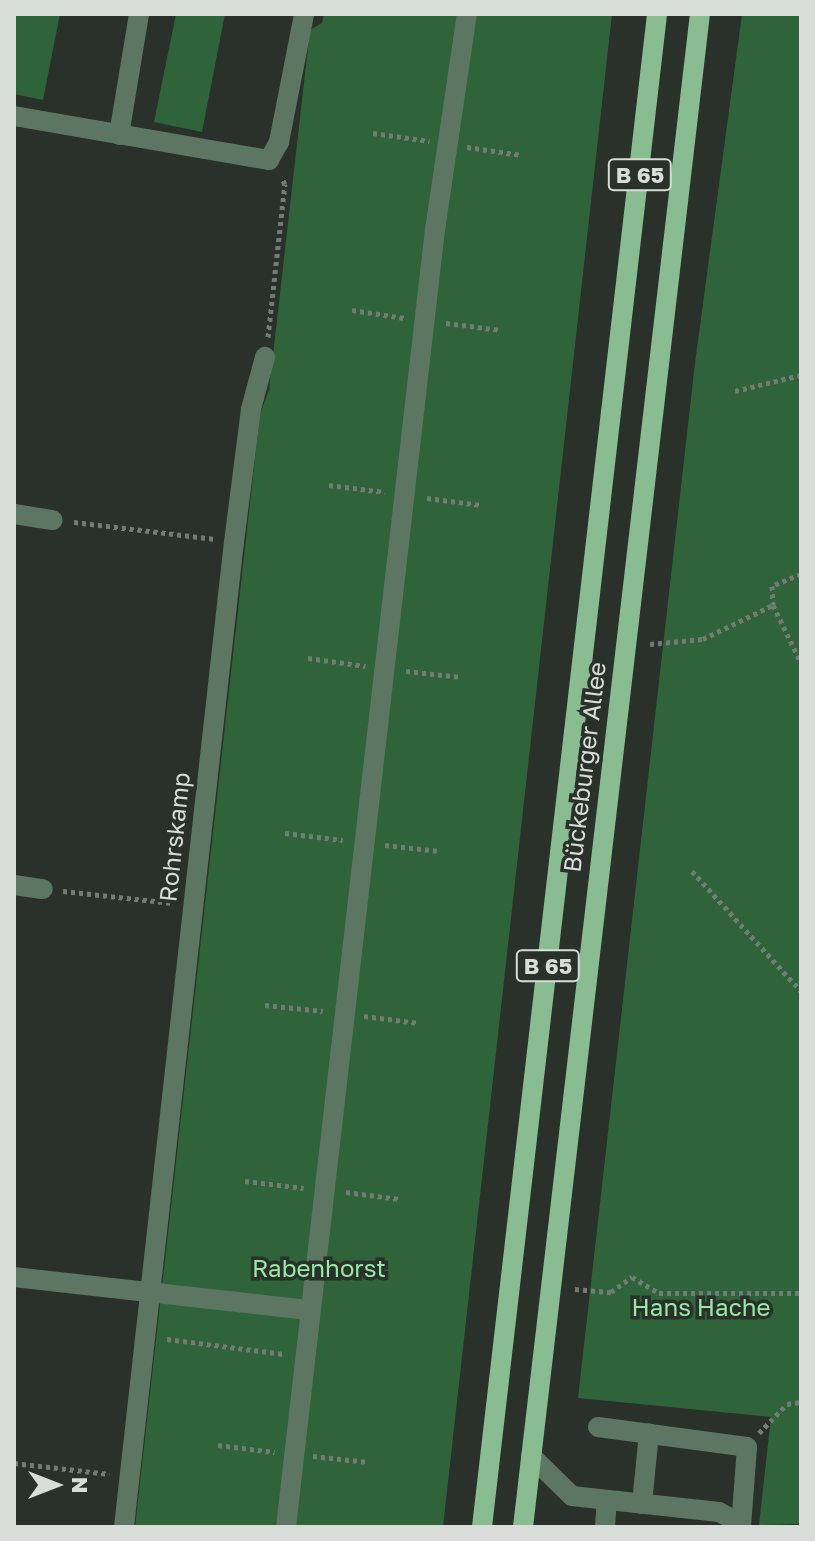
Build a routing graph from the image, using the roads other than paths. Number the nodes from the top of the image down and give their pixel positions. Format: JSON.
{"nodes":[{"id":1,"x":139,"y":14,"type":"edge"},
{"id":2,"x":304,"y":14,"type":"edge"},
{"id":3,"x":467,"y":14,"type":"edge"},
{"id":4,"x":657,"y":14,"type":"edge"},
{"id":5,"x":700,"y":14,"type":"edge"},
{"id":6,"x":14,"y":116,"type":"edge"},
{"id":7,"x":119,"y":135,"type":"junction"},
{"id":8,"x":265,"y":357,"type":"road end"},
{"id":9,"x":14,"y":514,"type":"edge"},
{"id":10,"x":53,"y":520,"type":"road end"},
{"id":11,"x":14,"y":885,"type":"edge"},
{"id":12,"x":43,"y":889,"type":"road end"},
{"id":13,"x":14,"y":1277,"type":"edge"},
{"id":14,"x":152,"y":1293,"type":"junction"},
{"id":15,"x":301,"y":1309,"type":"dead end"},
{"id":16,"x":598,"y":1427,"type":"dead end"},
{"id":17,"x":649,"y":1433,"type":"junction"},
{"id":18,"x":531,"y":1456,"type":"junction"},
{"id":19,"x":607,"y":1500,"type":"junction"},
{"id":20,"x":642,"y":1504,"type":"junction"},
{"id":21,"x":124,"y":1527,"type":"edge"},
{"id":22,"x":286,"y":1527,"type":"edge"},
{"id":23,"x":482,"y":1527,"type":"edge"},
{"id":24,"x":523,"y":1527,"type":"edge"},
{"id":25,"x":605,"y":1527,"type":"edge"},
{"id":26,"x":739,"y":1527,"type":"edge"}],
"edges":[{"from":1,"to":7,"type":"street"},
{"from":2,"to":7,"type":"street"},
{"from":3,"to":22,"type":"street"},
{"from":4,"to":23,"type":"main road","name":"Bückeburger Allee","number":"B 65"},
{"from":5,"to":18,"type":"main road","name":"Bückeburger Allee","number":"B 65"},
{"from":6,"to":7,"type":"street"},
{"from":8,"to":14,"type":"street","name":"Rohrskamp"},
{"from":9,"to":10,"type":"street"},
{"from":11,"to":12,"type":"street"},
{"from":13,"to":14,"type":"street"},
{"from":14,"to":15,"type":"street"},
{"from":14,"to":21,"type":"street","name":"Rohrskamp"},
{"from":16,"to":17,"type":"street"},
{"from":17,"to":20,"type":"street"},
{"from":17,"to":26,"type":"street"},
{"from":18,"to":19,"type":"street"},
{"from":18,"to":24,"type":"main road","name":"Bückeburger Allee","number":"B 65"},
{"from":19,"to":20,"type":"street"},
{"from":19,"to":25,"type":"street"},
{"from":20,"to":26,"type":"street"}]}
